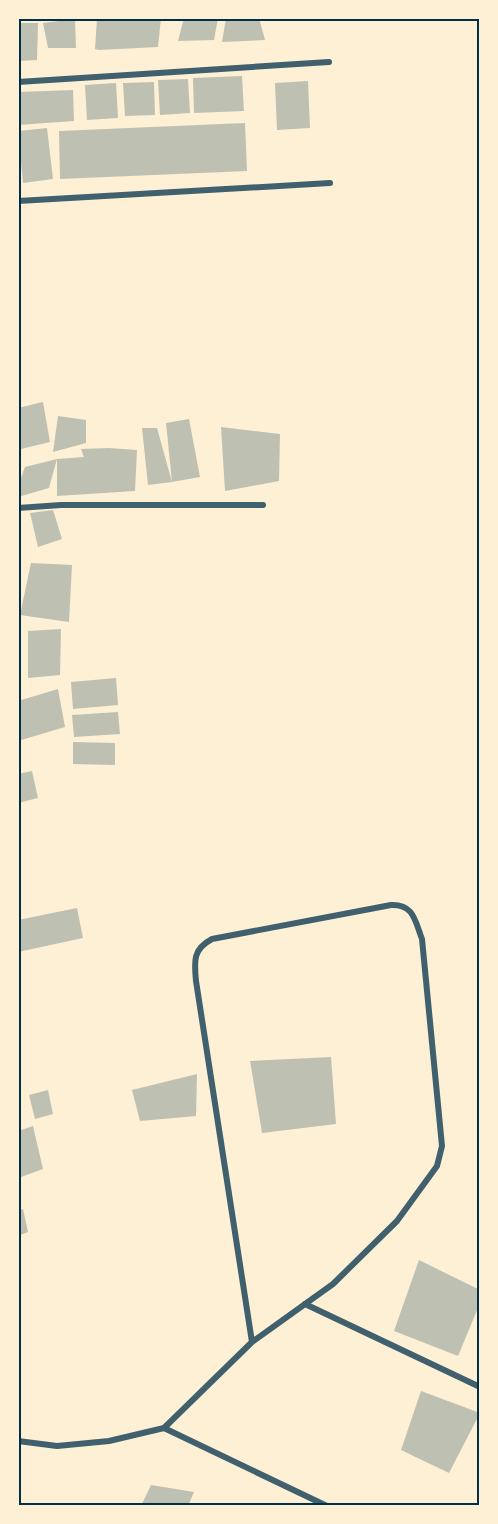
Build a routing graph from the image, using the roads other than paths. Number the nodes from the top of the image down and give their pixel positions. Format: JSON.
{"nodes":[{"id":1,"x":329,"y":62,"type":"dead end"},
{"id":2,"x":18,"y":82,"type":"edge"},
{"id":3,"x":330,"y":183,"type":"dead end"},
{"id":4,"x":18,"y":201,"type":"edge"},
{"id":5,"x":264,"y":505,"type":"dead end"},
{"id":6,"x":18,"y":508,"type":"edge"},
{"id":7,"x":305,"y":1304,"type":"junction"},
{"id":8,"x":252,"y":1342,"type":"junction"},
{"id":9,"x":480,"y":1387,"type":"edge"},
{"id":10,"x":164,"y":1428,"type":"junction"},
{"id":11,"x":18,"y":1441,"type":"edge"},
{"id":12,"x":327,"y":1506,"type":"edge"}],
"edges":[{"from":1,"to":2,"type":"street"},
{"from":3,"to":4,"type":"street"},
{"from":5,"to":6,"type":"street"},
{"from":7,"to":8,"type":"street"},
{"from":7,"to":8,"type":"street"},
{"from":7,"to":9,"type":"street"},
{"from":8,"to":10,"type":"street"},
{"from":10,"to":11,"type":"street"},
{"from":10,"to":12,"type":"street"}]}
